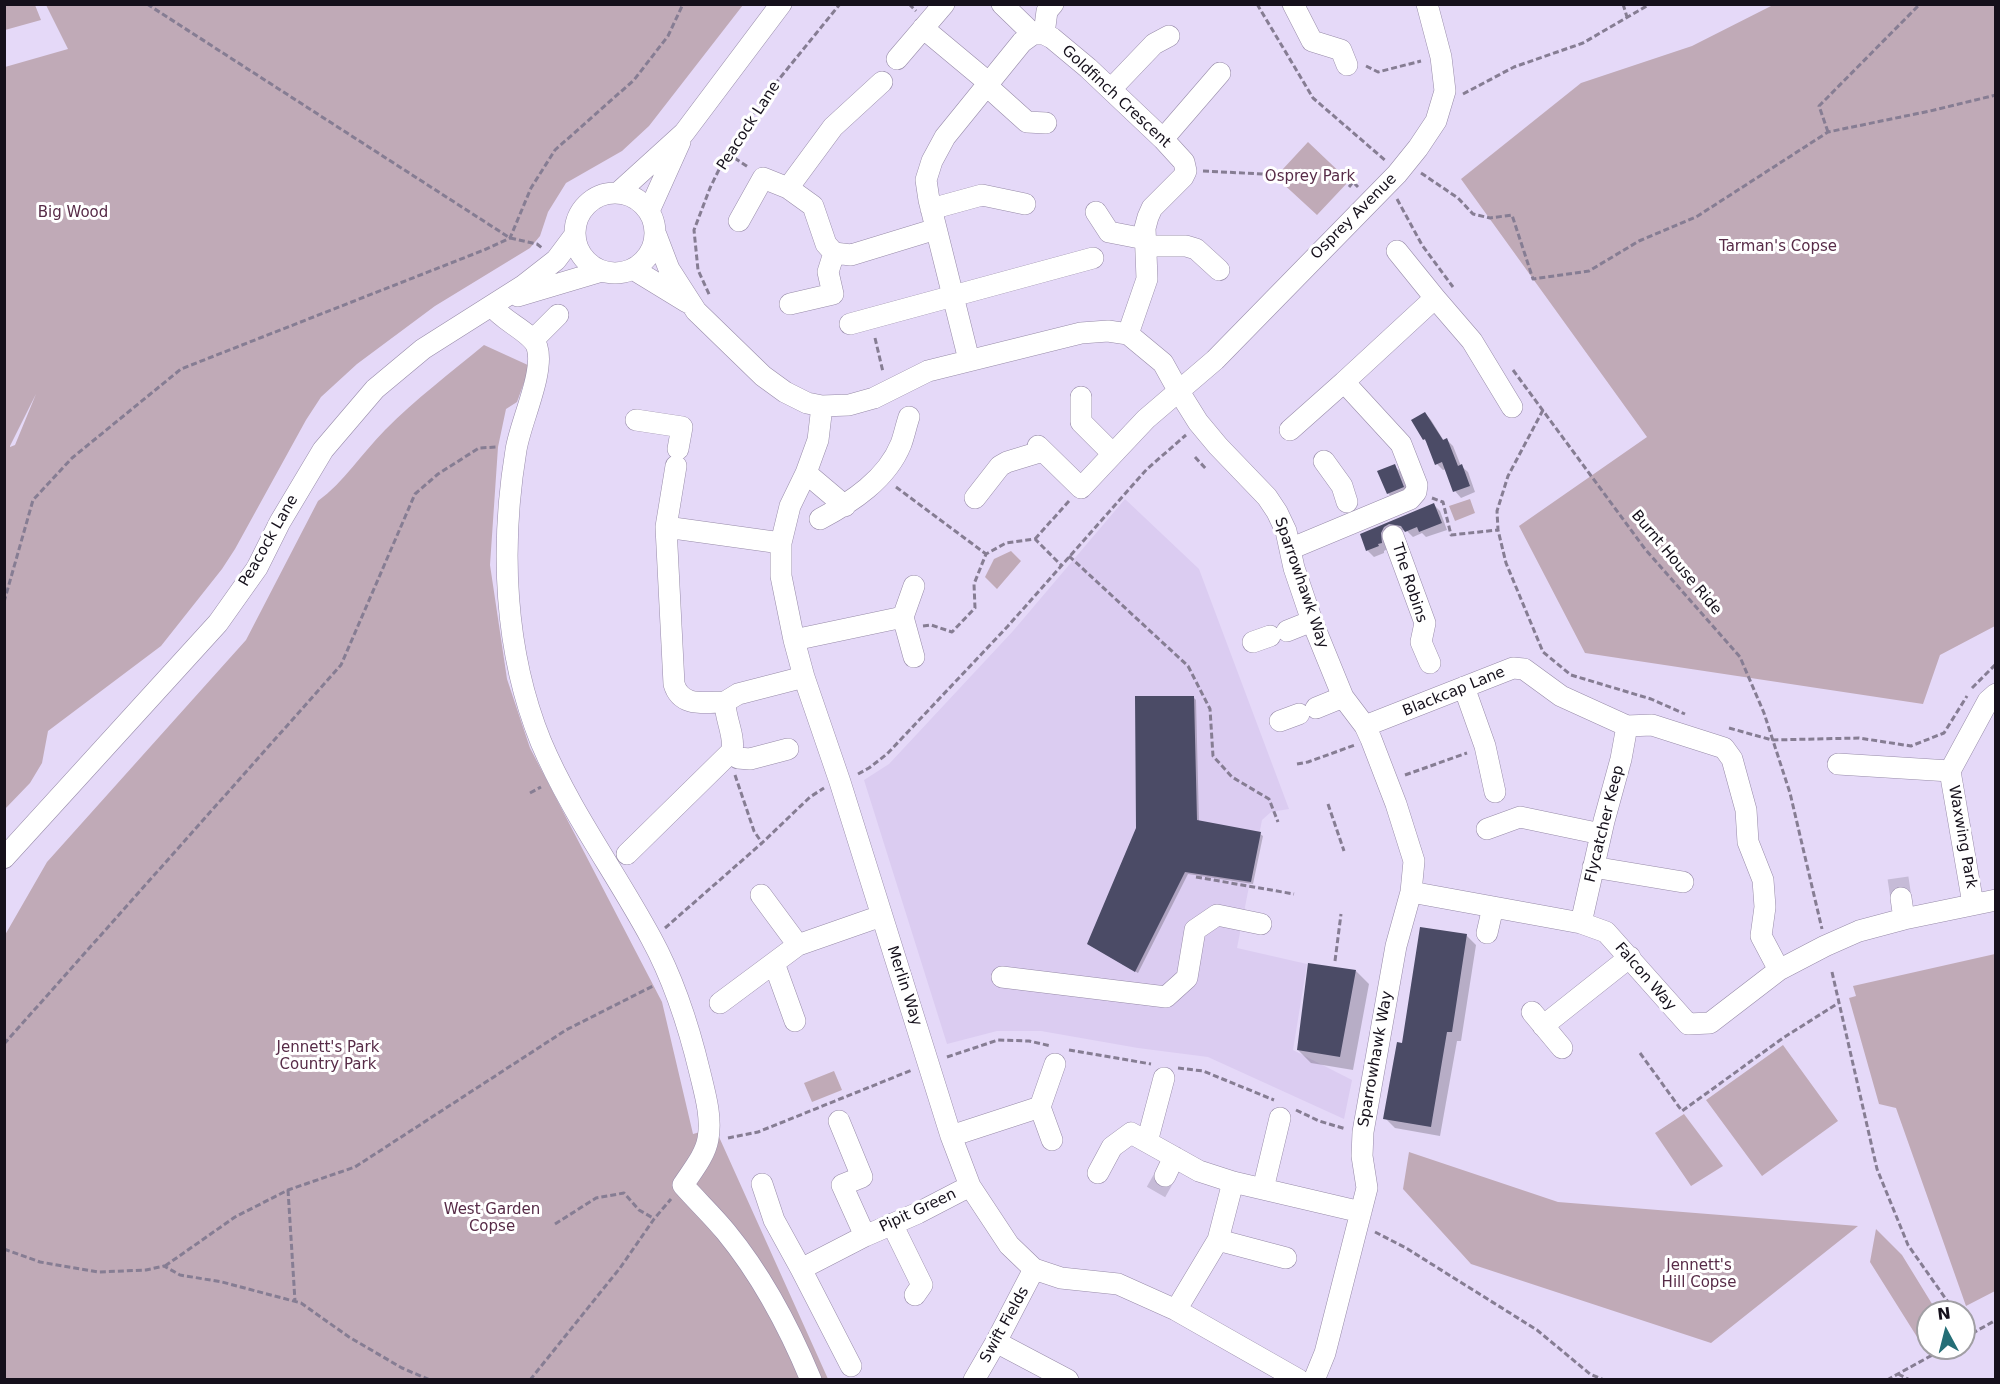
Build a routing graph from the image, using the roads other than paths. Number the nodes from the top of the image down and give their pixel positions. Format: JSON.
{"nodes":[{"id":1,"x":781,"y":4,"type":"edge"},
{"id":2,"x":944,"y":4,"type":"edge"},
{"id":3,"x":1002,"y":4,"type":"edge"},
{"id":4,"x":1053,"y":4,"type":"edge"},
{"id":5,"x":1293,"y":4,"type":"edge"},
{"id":6,"x":1427,"y":4,"type":"edge"},
{"id":7,"x":923,"y":28,"type":"junction"},
{"id":8,"x":1039,"y":34,"type":"junction"},
{"id":9,"x":1169,"y":36,"type":"dead end"},
{"id":10,"x":897,"y":58,"type":"dead end"},
{"id":11,"x":1346,"y":61,"type":"road end"},
{"id":12,"x":1220,"y":73,"type":"dead end"},
{"id":13,"x":882,"y":82,"type":"dead end"},
{"id":14,"x":988,"y":84,"type":"junction"},
{"id":15,"x":1111,"y":89,"type":"junction"},
{"id":16,"x":1046,"y":123,"type":"dead end"},
{"id":17,"x":684,"y":133,"type":"junction"},
{"id":18,"x":1163,"y":139,"type":"junction"},
{"id":19,"x":788,"y":188,"type":"junction"},
{"id":20,"x":619,"y":192,"type":"junction"},
{"id":21,"x":1025,"y":204,"type":"dead end"},
{"id":22,"x":650,"y":211,"type":"junction"},
{"id":23,"x":1096,"y":212,"type":"dead end"},
{"id":24,"x":934,"y":219,"type":"junction"},
{"id":25,"x":739,"y":221,"type":"dead end"},
{"id":26,"x":656,"y":235,"type":"junction"},
{"id":27,"x":574,"y":236,"type":"junction"},
{"id":28,"x":1145,"y":243,"type":"junction"},
{"id":29,"x":1397,"y":251,"type":"dead end"},
{"id":30,"x":834,"y":253,"type":"junction"},
{"id":31,"x":1093,"y":258,"type":"dead end"},
{"id":32,"x":633,"y":269,"type":"junction"},
{"id":33,"x":1219,"y":270,"type":"dead end"},
{"id":34,"x":602,"y":271,"type":"junction"},
{"id":35,"x":953,"y":296,"type":"junction"},
{"id":36,"x":1435,"y":298,"type":"junction"},
{"id":37,"x":497,"y":303,"type":"junction"},
{"id":38,"x":690,"y":304,"type":"junction"},
{"id":39,"x":790,"y":304,"type":"dead end"},
{"id":40,"x":558,"y":315,"type":"dead end"},
{"id":41,"x":860,"y":321,"type":"road end"},
{"id":42,"x":1128,"y":334,"type":"junction"},
{"id":43,"x":533,"y":340,"type":"junction"},
{"id":44,"x":969,"y":360,"type":"junction"},
{"id":45,"x":1344,"y":382,"type":"junction"},
{"id":46,"x":1178,"y":390,"type":"junction"},
{"id":47,"x":1081,"y":397,"type":"dead end"},
{"id":48,"x":822,"y":406,"type":"junction"},
{"id":49,"x":1512,"y":407,"type":"dead end"},
{"id":50,"x":909,"y":417,"type":"dead end"},
{"id":51,"x":636,"y":420,"type":"dead end"},
{"id":52,"x":1290,"y":430,"type":"dead end"},
{"id":53,"x":1113,"y":454,"type":"junction"},
{"id":54,"x":1324,"y":461,"type":"dead end"},
{"id":55,"x":806,"y":473,"type":"junction"},
{"id":56,"x":975,"y":498,"type":"dead end"},
{"id":57,"x":845,"y":506,"type":"junction"},
{"id":58,"x":1350,"y":511,"type":"junction"},
{"id":59,"x":820,"y":519,"type":"dead end"},
{"id":60,"x":1388,"y":523,"type":"junction"},
{"id":61,"x":666,"y":527,"type":"junction"},
{"id":62,"x":781,"y":543,"type":"junction"},
{"id":63,"x":1290,"y":549,"type":"junction"},
{"id":64,"x":914,"y":586,"type":"dead end"},
{"id":65,"x":1312,"y":621,"type":"junction"},
{"id":66,"x":905,"y":623,"type":"junction"},
{"id":67,"x":1270,"y":636,"type":"dead end"},
{"id":68,"x":794,"y":640,"type":"junction"},
{"id":69,"x":914,"y":657,"type":"dead end"},
{"id":70,"x":1430,"y":663,"type":"dead end"},
{"id":71,"x":804,"y":677,"type":"junction"},
{"id":72,"x":1464,"y":687,"type":"junction"},
{"id":73,"x":1995,"y":694,"type":"edge"},
{"id":74,"x":1343,"y":697,"type":"junction"},
{"id":75,"x":725,"y":702,"type":"junction"},
{"id":76,"x":1298,"y":714,"type":"dead end"},
{"id":77,"x":1627,"y":726,"type":"junction"},
{"id":78,"x":1368,"y":732,"type":"junction"},
{"id":79,"x":788,"y":749,"type":"dead end"},
{"id":80,"x":730,"y":754,"type":"junction"},
{"id":81,"x":1838,"y":764,"type":"dead end"},
{"id":82,"x":1950,"y":771,"type":"junction"},
{"id":83,"x":1495,"y":792,"type":"dead end"},
{"id":84,"x":1487,"y":829,"type":"dead end"},
{"id":85,"x":1601,"y":834,"type":"junction"},
{"id":86,"x":627,"y":854,"type":"dead end"},
{"id":87,"x":4,"y":858,"type":"edge"},
{"id":88,"x":1593,"y":867,"type":"junction"},
{"id":89,"x":1683,"y":882,"type":"dead end"},
{"id":90,"x":1412,"y":892,"type":"junction"},
{"id":91,"x":761,"y":894,"type":"dead end"},
{"id":92,"x":1901,"y":898,"type":"tunnel mouth"},
{"id":93,"x":1995,"y":900,"type":"edge"},
{"id":94,"x":1973,"y":904,"type":"junction"},
{"id":95,"x":1493,"y":907,"type":"junction"},
{"id":96,"x":881,"y":916,"type":"junction"},
{"id":97,"x":1904,"y":919,"type":"junction"},
{"id":98,"x":1581,"y":923,"type":"junction"},
{"id":99,"x":1261,"y":924,"type":"dead end"},
{"id":100,"x":1487,"y":933,"type":"dead end"},
{"id":101,"x":798,"y":945,"type":"junction"},
{"id":102,"x":1630,"y":957,"type":"junction"},
{"id":103,"x":774,"y":963,"type":"junction"},
{"id":104,"x":1779,"y":970,"type":"junction"},
{"id":105,"x":1002,"y":977,"type":"dead end"},
{"id":106,"x":720,"y":1003,"type":"dead end"},
{"id":107,"x":795,"y":1021,"type":"dead end"},
{"id":108,"x":1562,"y":1048,"type":"dead end"},
{"id":109,"x":1055,"y":1064,"type":"dead end"},
{"id":110,"x":1164,"y":1078,"type":"dead end"},
{"id":111,"x":1040,"y":1107,"type":"junction"},
{"id":112,"x":1280,"y":1118,"type":"dead end"},
{"id":113,"x":839,"y":1121,"type":"dead end"},
{"id":114,"x":951,"y":1136,"type":"junction"},
{"id":115,"x":1052,"y":1140,"type":"dead end"},
{"id":116,"x":1147,"y":1142,"type":"junction"},
{"id":117,"x":1174,"y":1157,"type":"junction"},
{"id":118,"x":1098,"y":1173,"type":"dead end"},
{"id":119,"x":1165,"y":1176,"type":"tunnel mouth"},
{"id":120,"x":1233,"y":1182,"type":"junction"},
{"id":121,"x":762,"y":1184,"type":"dead end"},
{"id":122,"x":970,"y":1186,"type":"junction"},
{"id":123,"x":1263,"y":1189,"type":"junction"},
{"id":124,"x":1366,"y":1221,"type":"junction"},
{"id":125,"x":892,"y":1224,"type":"junction"},
{"id":126,"x":865,"y":1236,"type":"junction"},
{"id":127,"x":1218,"y":1240,"type":"junction"},
{"id":128,"x":1286,"y":1258,"type":"dead end"},
{"id":129,"x":808,"y":1265,"type":"junction"},
{"id":130,"x":1034,"y":1269,"type":"junction"},
{"id":131,"x":915,"y":1295,"type":"dead end"},
{"id":132,"x":1176,"y":1310,"type":"junction"},
{"id":133,"x":996,"y":1342,"type":"junction"},
{"id":134,"x":851,"y":1366,"type":"dead end"},
{"id":135,"x":811,"y":1380,"type":"edge"},
{"id":136,"x":974,"y":1380,"type":"edge"},
{"id":137,"x":1068,"y":1380,"type":"edge"},
{"id":138,"x":1299,"y":1380,"type":"edge"},
{"id":139,"x":1314,"y":1380,"type":"edge"}],
"edges":[{"from":1,"to":17,"type":"street"},
{"from":2,"to":7,"type":"street"},
{"from":3,"to":8,"type":"street","name":"Goldfinch Crescent"},
{"from":4,"to":8,"type":"street"},
{"from":5,"to":11,"type":"street"},
{"from":6,"to":46,"type":"street","name":"Osprey Avenue"},
{"from":7,"to":10,"type":"street"},
{"from":7,"to":14,"type":"street"},
{"from":8,"to":14,"type":"street"},
{"from":8,"to":15,"type":"street","name":"Goldfinch Crescent"},
{"from":9,"to":15,"type":"street"},
{"from":12,"to":18,"type":"street"},
{"from":13,"to":19,"type":"street"},
{"from":14,"to":16,"type":"street"},
{"from":14,"to":24,"type":"street"},
{"from":15,"to":18,"type":"street","name":"Goldfinch Crescent"},
{"from":17,"to":20,"type":"street"},
{"from":17,"to":22,"type":"street"},
{"from":18,"to":28,"type":"street","name":"Goldfinch Crescent"},
{"from":19,"to":25,"type":"street"},
{"from":19,"to":30,"type":"street"},
{"from":20,"to":22,"type":"street"},
{"from":20,"to":27,"type":"street"},
{"from":21,"to":24,"type":"street"},
{"from":22,"to":26,"type":"street"},
{"from":23,"to":28,"type":"street"},
{"from":24,"to":30,"type":"street"},
{"from":24,"to":35,"type":"street"},
{"from":26,"to":32,"type":"street"},
{"from":26,"to":38,"type":"street"},
{"from":27,"to":34,"type":"street"},
{"from":27,"to":37,"type":"street","name":"Peacock Lane"},
{"from":28,"to":33,"type":"street"},
{"from":28,"to":42,"type":"street"},
{"from":29,"to":36,"type":"street"},
{"from":30,"to":39,"type":"street"},
{"from":31,"to":35,"type":"street"},
{"from":32,"to":34,"type":"street"},
{"from":32,"to":38,"type":"street"},
{"from":34,"to":37,"type":"street","name":"Peacock Lane"},
{"from":35,"to":41,"type":"street"},
{"from":35,"to":44,"type":"street"},
{"from":36,"to":45,"type":"street"},
{"from":36,"to":49,"type":"street"},
{"from":37,"to":43,"type":"street"},
{"from":37,"to":87,"type":"street","name":"Peacock Lane"},
{"from":38,"to":48,"type":"street"},
{"from":40,"to":43,"type":"street"},
{"from":42,"to":44,"type":"street"},
{"from":42,"to":46,"type":"street","name":"Sparrowhawk Way"},
{"from":43,"to":135,"type":"street"},
{"from":44,"to":48,"type":"street"},
{"from":45,"to":52,"type":"street"},
{"from":45,"to":60,"type":"street"},
{"from":46,"to":53,"type":"street","name":"Osprey Avenue"},
{"from":46,"to":63,"type":"street","name":"Sparrowhawk Way"},
{"from":47,"to":53,"type":"street"},
{"from":48,"to":55,"type":"street","name":"Merlin Way"},
{"from":50,"to":57,"type":"street"},
{"from":51,"to":61,"type":"street"},
{"from":53,"to":56,"type":"street","name":"Osprey Avenue"},
{"from":54,"to":58,"type":"street"},
{"from":55,"to":57,"type":"street"},
{"from":55,"to":62,"type":"street","name":"Merlin Way"},
{"from":57,"to":59,"type":"street"},
{"from":58,"to":60,"type":"street"},
{"from":58,"to":63,"type":"street"},
{"from":60,"to":70,"type":"street","name":"The Robins"},
{"from":61,"to":62,"type":"street"},
{"from":61,"to":75,"type":"street"},
{"from":62,"to":68,"type":"street","name":"Merlin Way"},
{"from":63,"to":65,"type":"street","name":"Sparrowhawk Way"},
{"from":64,"to":66,"type":"street"},
{"from":65,"to":67,"type":"street"},
{"from":65,"to":74,"type":"street","name":"Sparrowhawk Way"},
{"from":66,"to":68,"type":"street"},
{"from":66,"to":69,"type":"street"},
{"from":68,"to":71,"type":"street","name":"Merlin Way"},
{"from":71,"to":75,"type":"street"},
{"from":71,"to":96,"type":"street","name":"Merlin Way"},
{"from":72,"to":77,"type":"street","name":"Blackcap Lane"},
{"from":72,"to":78,"type":"street","name":"Blackcap Lane"},
{"from":72,"to":83,"type":"street"},
{"from":73,"to":82,"type":"street","name":"Waxwing Park"},
{"from":74,"to":76,"type":"street"},
{"from":74,"to":78,"type":"street","name":"Sparrowhawk Way"},
{"from":75,"to":80,"type":"street"},
{"from":77,"to":85,"type":"street","name":"Flycatcher Keep"},
{"from":77,"to":104,"type":"street","name":"Blackcap Lane"},
{"from":78,"to":90,"type":"street","name":"Sparrowhawk Way"},
{"from":79,"to":80,"type":"street"},
{"from":80,"to":86,"type":"street"},
{"from":81,"to":82,"type":"street","name":"Waxwing Park"},
{"from":82,"to":94,"type":"street","name":"Waxwing Park"},
{"from":84,"to":85,"type":"street"},
{"from":85,"to":88,"type":"street","name":"Flycatcher Keep"},
{"from":88,"to":89,"type":"street"},
{"from":88,"to":98,"type":"street","name":"Flycatcher Keep"},
{"from":90,"to":95,"type":"street","name":"Falcon Way"},
{"from":90,"to":124,"type":"street","name":"Sparrowhawk Way"},
{"from":91,"to":101,"type":"street"},
{"from":92,"to":97,"type":"street"},
{"from":93,"to":94,"type":"street","name":"Falcon Way"},
{"from":94,"to":97,"type":"street","name":"Falcon Way"},
{"from":95,"to":98,"type":"street","name":"Falcon Way"},
{"from":95,"to":100,"type":"street"},
{"from":96,"to":101,"type":"street"},
{"from":96,"to":114,"type":"street","name":"Merlin Way"},
{"from":97,"to":104,"type":"street","name":"Falcon Way"},
{"from":98,"to":102,"type":"street","name":"Falcon Way"},
{"from":99,"to":105,"type":"street"},
{"from":101,"to":103,"type":"street"},
{"from":102,"to":104,"type":"street","name":"Falcon Way"},
{"from":102,"to":108,"type":"street"},
{"from":103,"to":106,"type":"street"},
{"from":103,"to":107,"type":"street"},
{"from":109,"to":111,"type":"street"},
{"from":110,"to":116,"type":"street"},
{"from":111,"to":114,"type":"street"},
{"from":111,"to":115,"type":"street"},
{"from":112,"to":123,"type":"street"},
{"from":113,"to":126,"type":"street","name":"Pipit Green"},
{"from":114,"to":122,"type":"street","name":"Merlin Way"},
{"from":116,"to":117,"type":"street"},
{"from":116,"to":118,"type":"street"},
{"from":117,"to":119,"type":"street"},
{"from":117,"to":120,"type":"street"},
{"from":120,"to":123,"type":"street"},
{"from":120,"to":127,"type":"street"},
{"from":121,"to":129,"type":"street"},
{"from":122,"to":125,"type":"street","name":"Pipit Green"},
{"from":122,"to":130,"type":"street","name":"Merlin Way"},
{"from":123,"to":124,"type":"street"},
{"from":124,"to":139,"type":"street","name":"Sparrowhawk Way"},
{"from":125,"to":126,"type":"street","name":"Pipit Green"},
{"from":125,"to":131,"type":"street"},
{"from":126,"to":129,"type":"street","name":"Pipit Green"},
{"from":127,"to":128,"type":"street"},
{"from":127,"to":132,"type":"street"},
{"from":129,"to":134,"type":"street"},
{"from":130,"to":132,"type":"street","name":"Merlin Way"},
{"from":130,"to":133,"type":"street","name":"Swift Fields"},
{"from":132,"to":138,"type":"street","name":"Merlin Way"},
{"from":133,"to":136,"type":"street","name":"Swift Fields"},
{"from":133,"to":137,"type":"street"}]}
